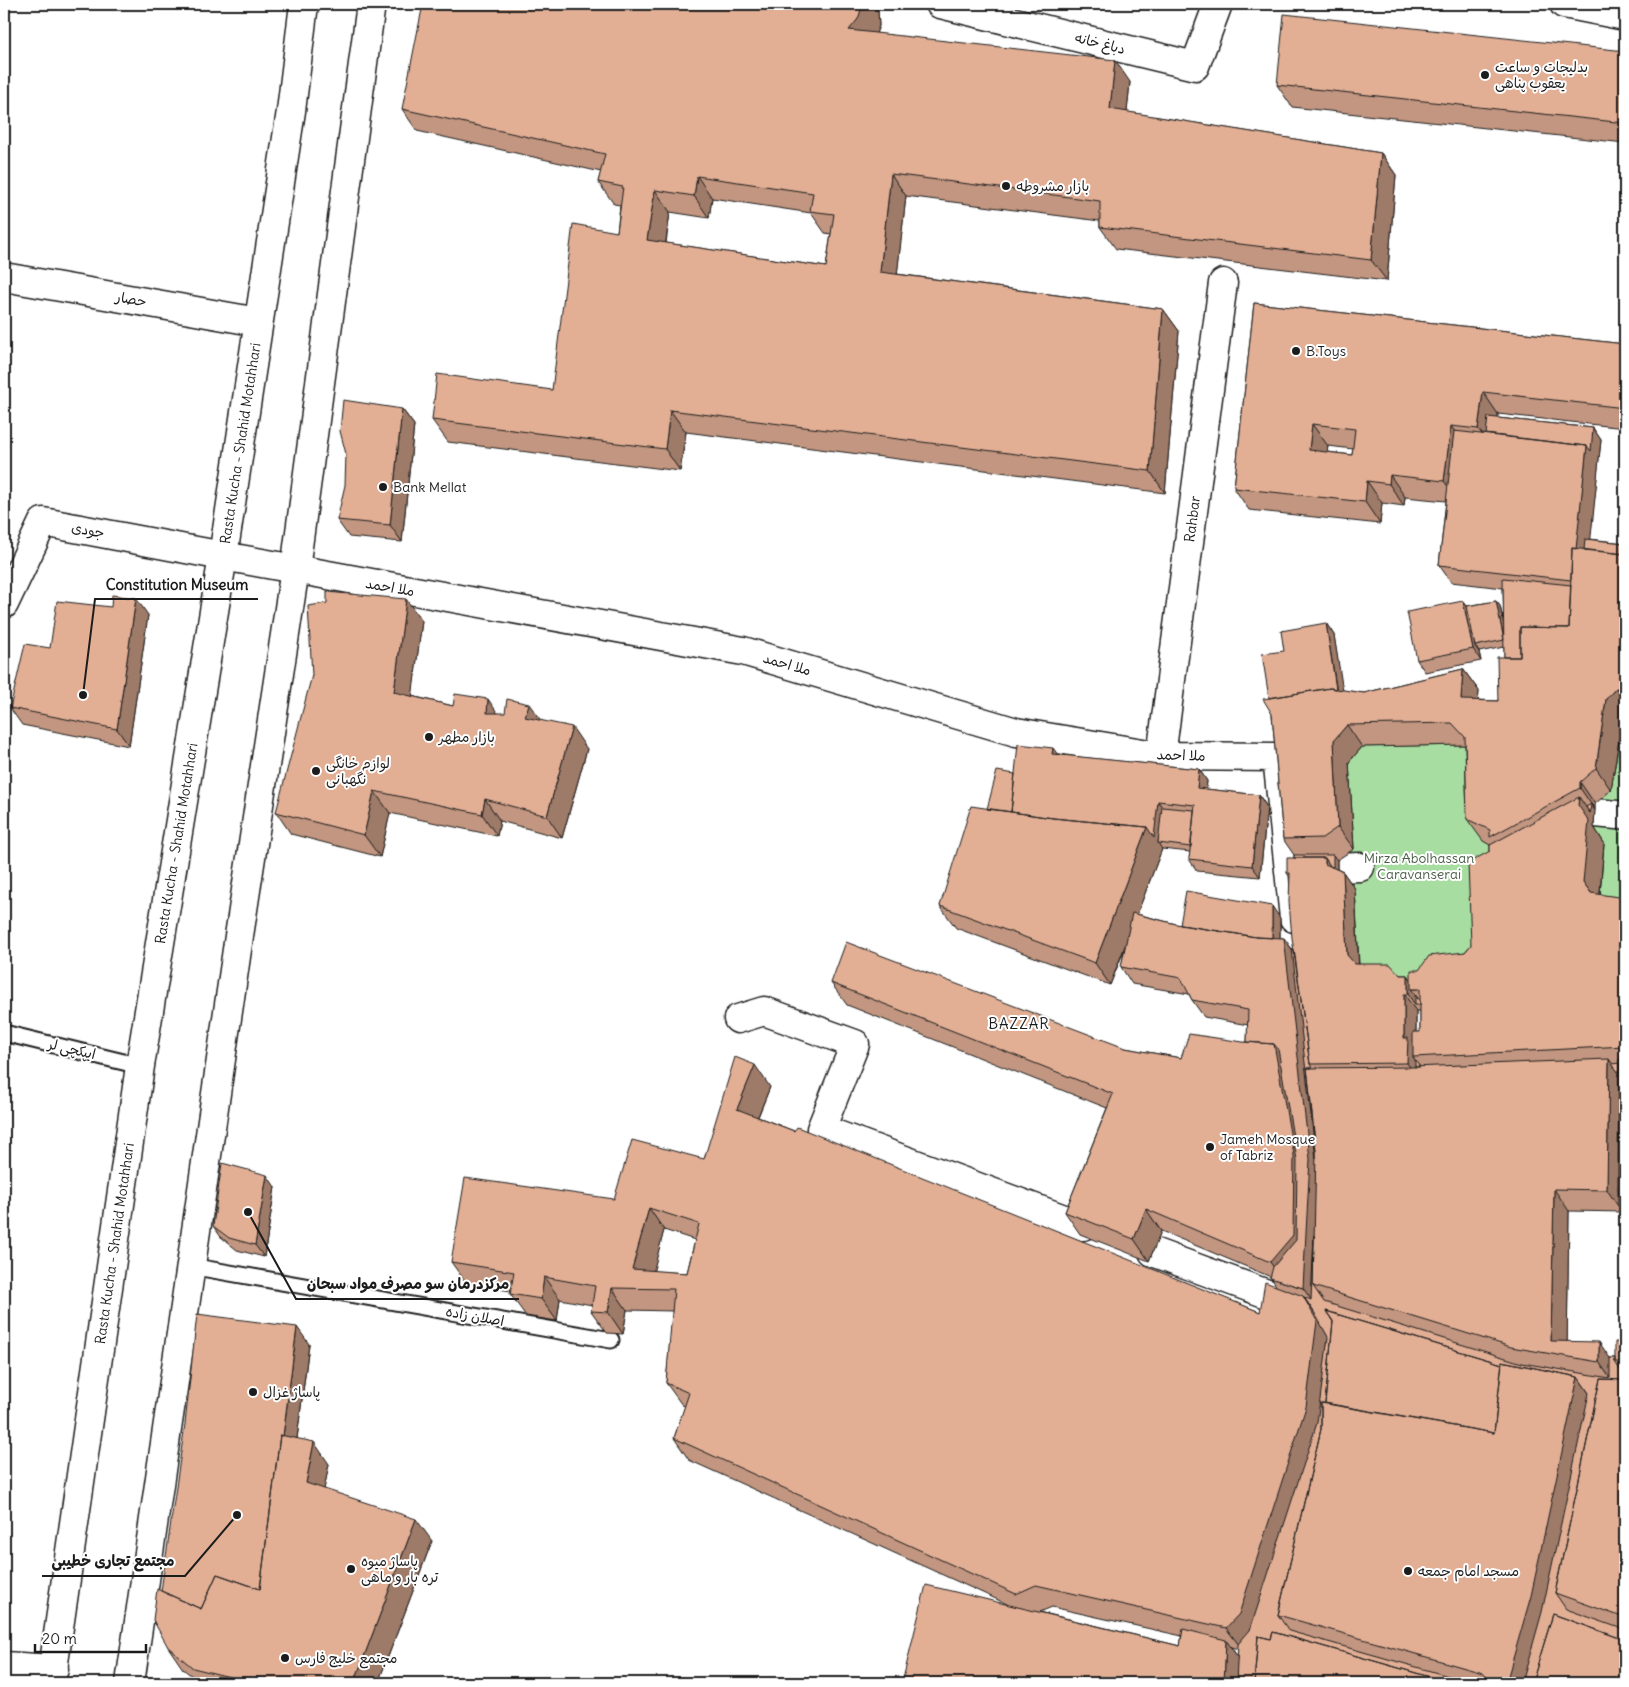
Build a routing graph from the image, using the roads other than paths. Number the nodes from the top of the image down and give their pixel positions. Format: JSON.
{"nodes":[{"id":1,"x":301,"y":4,"type":"edge"},
{"id":2,"x":371,"y":4,"type":"edge"},
{"id":3,"x":940,"y":4,"type":"edge"},
{"id":4,"x":1218,"y":4,"type":"edge"},
{"id":5,"x":1564,"y":4,"type":"edge"},
{"id":6,"x":1625,"y":16,"type":"edge"},
{"id":7,"x":4,"y":277,"type":"edge"},
{"id":8,"x":1223,"y":283,"type":"dead end"},
{"id":9,"x":258,"y":322,"type":"junction"},
{"id":10,"x":222,"y":556,"type":"junction"},
{"id":11,"x":295,"y":569,"type":"junction"},
{"id":12,"x":4,"y":604,"type":"edge"},
{"id":13,"x":1161,"y":756,"type":"junction"},
{"id":14,"x":1294,"y":918,"type":"edge"},
{"id":15,"x":738,"y":1019,"type":"dead end"},
{"id":16,"x":4,"y":1033,"type":"edge"},
{"id":17,"x":140,"y":1066,"type":"junction"},
{"id":18,"x":1083,"y":1226,"type":"edge"},
{"id":19,"x":1153,"y":1252,"type":"dead end"},
{"id":20,"x":190,"y":1266,"type":"junction"},
{"id":21,"x":1281,"y":1299,"type":"edge"},
{"id":22,"x":611,"y":1340,"type":"edge"},
{"id":23,"x":4,"y":1666,"type":"edge"},
{"id":24,"x":52,"y":1676,"type":"edge"},
{"id":25,"x":130,"y":1683,"type":"edge"}],
"edges":[{"from":1,"to":9,"type":"main road","name":"Rasta Kucha - Shahid Motahhari"},
{"from":2,"to":11,"type":"main road"},
{"from":3,"to":4,"type":"main road","name":"دباغ خانه"},
{"from":5,"to":6,"type":"main road"},
{"from":7,"to":9,"type":"main road","name":"حصار"},
{"from":8,"to":13,"type":"main road","name":"Rahbar"},
{"from":9,"to":10,"type":"main road","name":"Rasta Kucha - Shahid Motahhari"},
{"from":10,"to":11,"type":"main road","name":"ملا احمد"},
{"from":10,"to":12,"type":"main road","name":"جودی"},
{"from":10,"to":17,"type":"main road","name":"Rasta Kucha - Shahid Motahhari"},
{"from":11,"to":13,"type":"main road","name":"ملا احمد"},
{"from":11,"to":20,"type":"main road"},
{"from":13,"to":14,"type":"main road","name":"ملا احمد"},
{"from":15,"to":18,"type":"main road"},
{"from":16,"to":17,"type":"lane","name":"ایپکچی لر"},
{"from":17,"to":24,"type":"main road","name":"Rasta Kucha - Shahid Motahhari"},
{"from":19,"to":21,"type":"main road"},
{"from":20,"to":22,"type":"lane","name":"اصلان زاده"},
{"from":20,"to":25,"type":"main road"},
{"from":23,"to":24,"type":"main road"}]}
